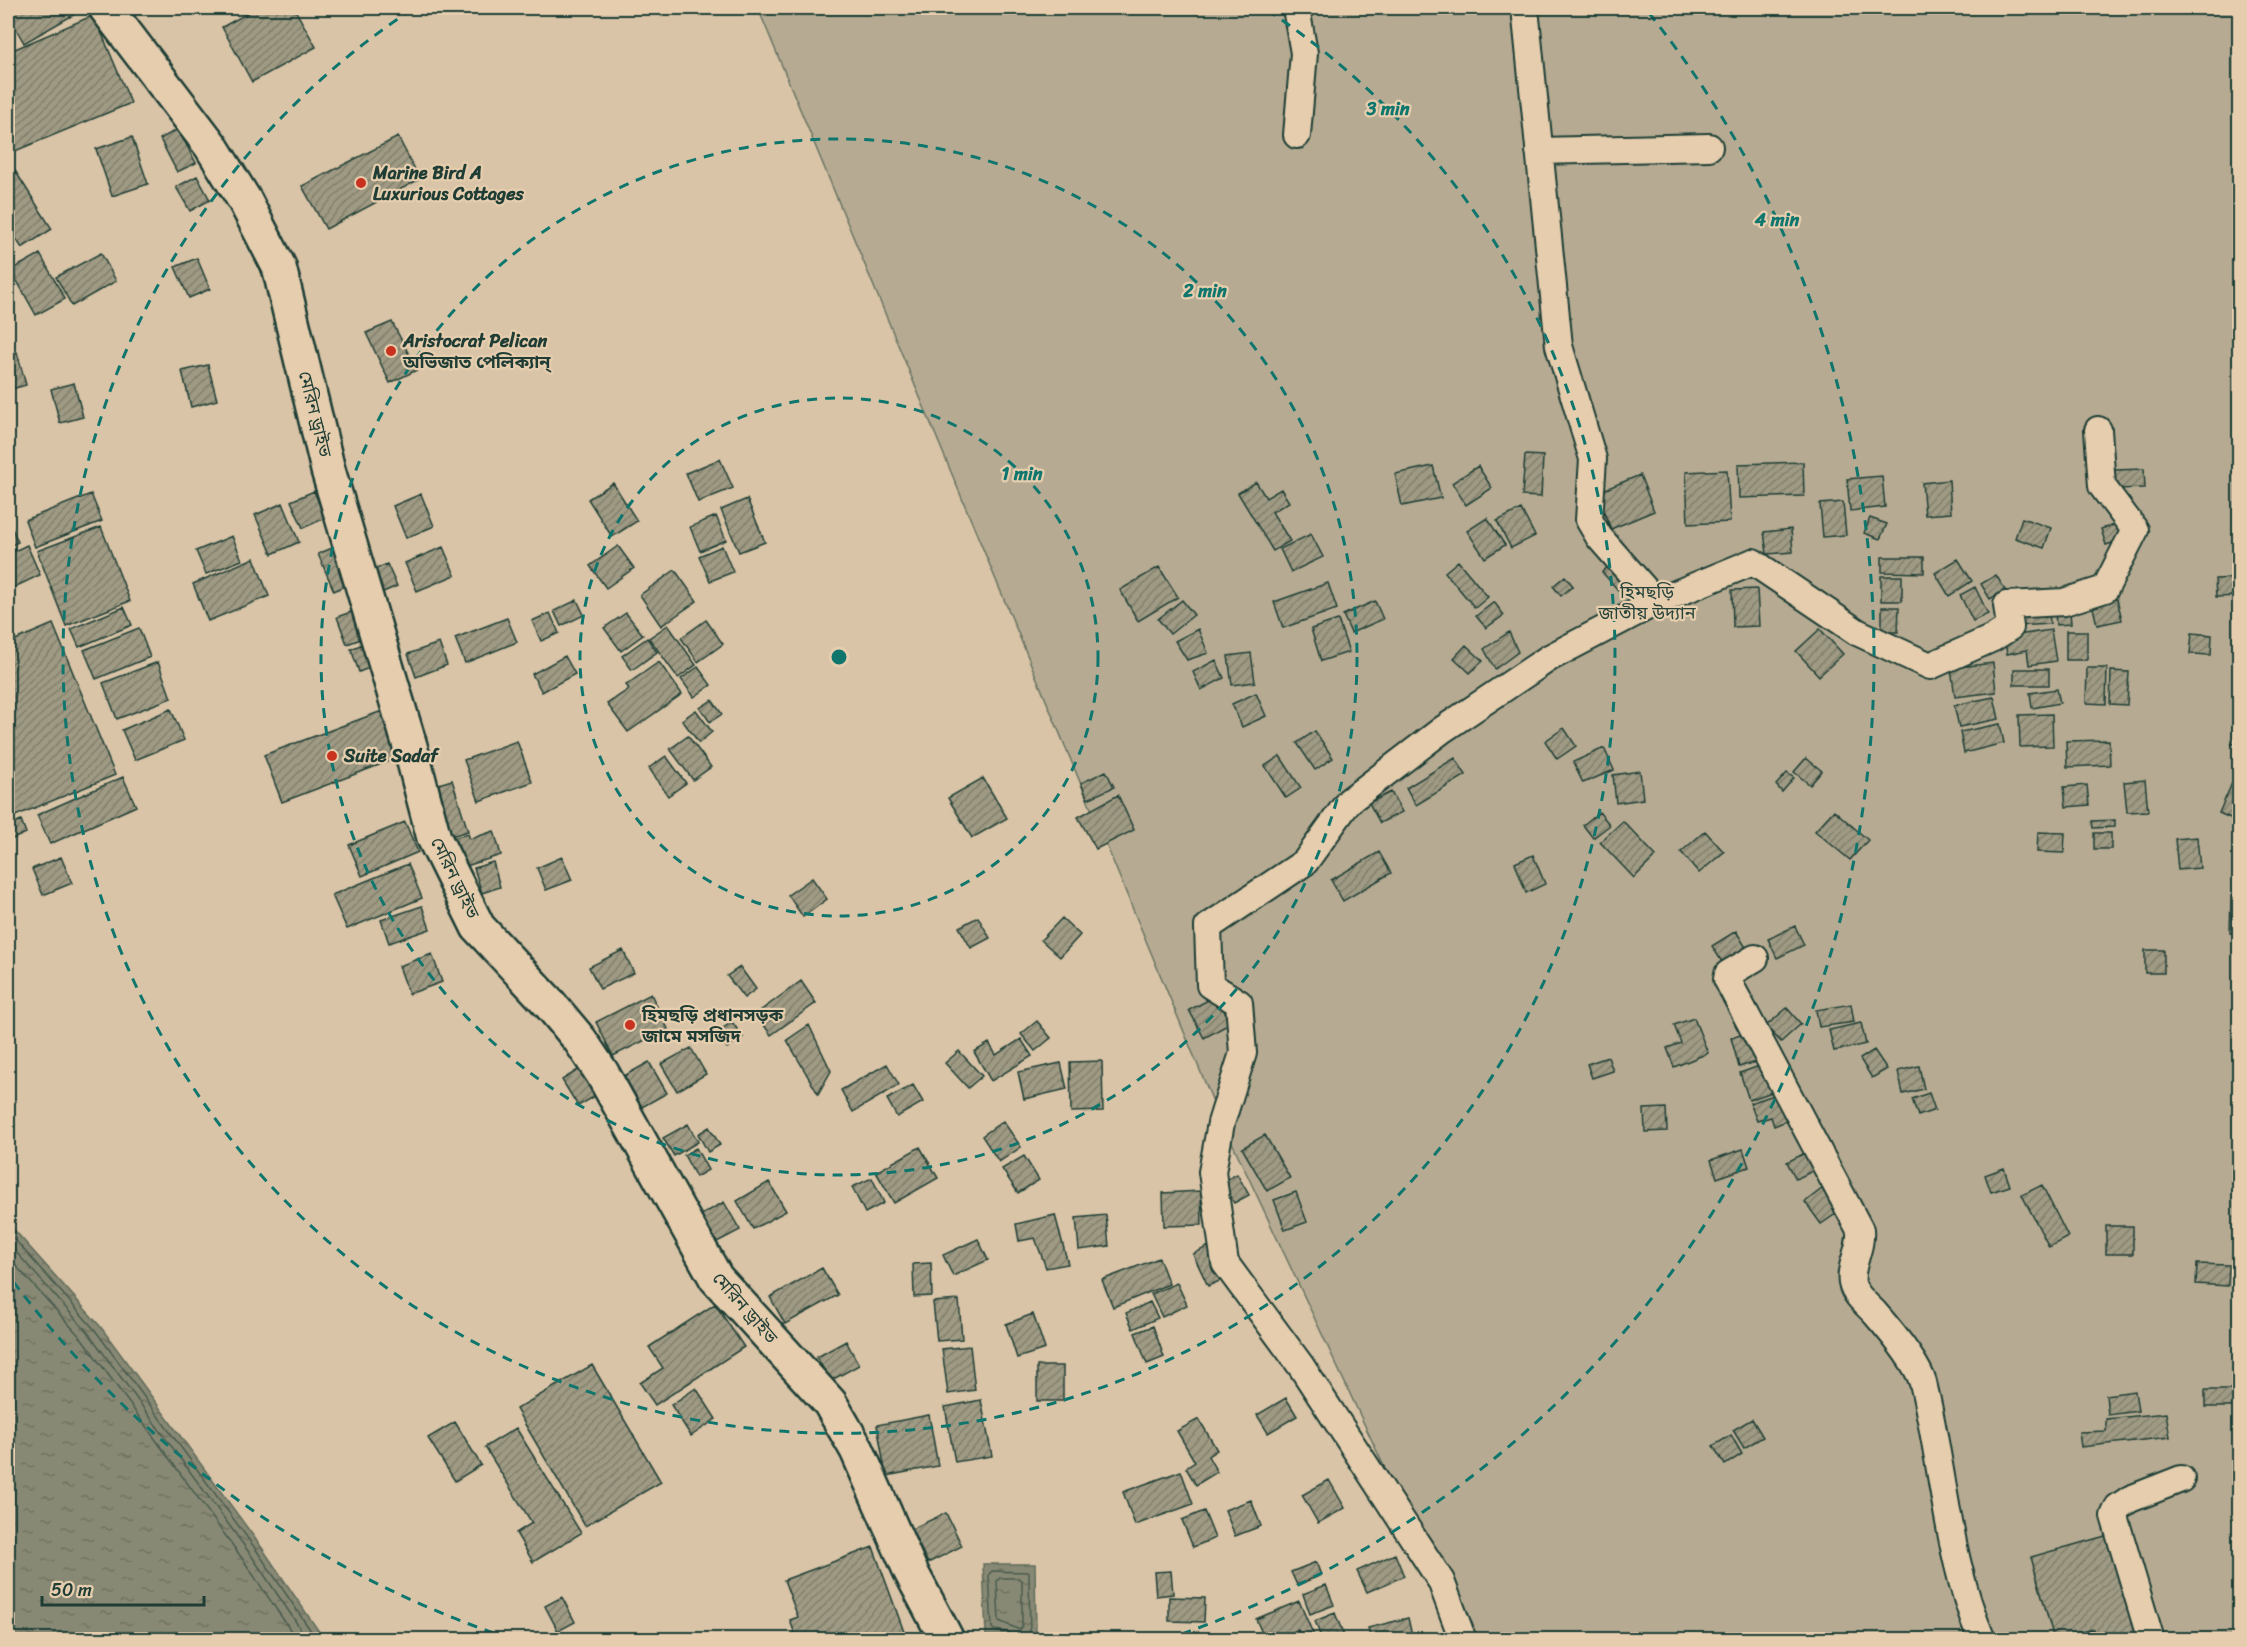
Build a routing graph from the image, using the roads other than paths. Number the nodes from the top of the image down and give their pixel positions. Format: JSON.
{"nodes":[{"id":1,"x":106,"y":8,"type":"edge"},
{"id":2,"x":1296,"y":8,"type":"edge"},
{"id":3,"x":1525,"y":8,"type":"edge"},
{"id":4,"x":1297,"y":135,"type":"dead end"},
{"id":5,"x":1710,"y":147,"type":"dead end"},
{"id":6,"x":1539,"y":151,"type":"junction"},
{"id":7,"x":2097,"y":430,"type":"dead end"},
{"id":8,"x":1656,"y":602,"type":"junction"},
{"id":9,"x":1755,"y":958,"type":"dead end"},
{"id":10,"x":2181,"y":1479,"type":"dead end"},
{"id":11,"x":947,"y":1640,"type":"edge"},
{"id":12,"x":1463,"y":1640,"type":"edge"},
{"id":13,"x":1982,"y":1640,"type":"edge"},
{"id":14,"x":2151,"y":1640,"type":"edge"}],
"edges":[{"from":1,"to":11,"type":"main road","name":"মেরিন ড্রাইভ"},
{"from":2,"to":4,"type":"street"},
{"from":3,"to":6,"type":"street"},
{"from":5,"to":6,"type":"street"},
{"from":6,"to":8,"type":"street"},
{"from":7,"to":8,"type":"street"},
{"from":8,"to":12,"type":"street"},
{"from":9,"to":13,"type":"street"},
{"from":10,"to":14,"type":"street"}]}
